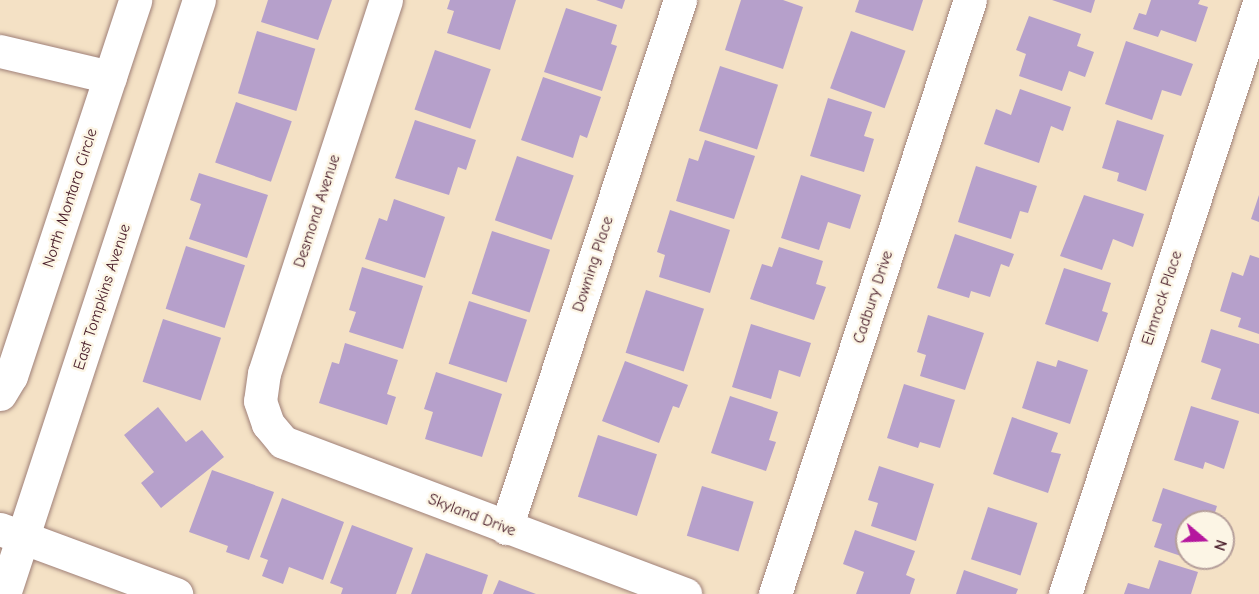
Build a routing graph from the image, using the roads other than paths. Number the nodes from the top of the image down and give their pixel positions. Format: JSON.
{"nodes":[{"id":1,"x":135,"y":0,"type":"edge"},
{"id":2,"x":200,"y":0,"type":"edge"},
{"id":3,"x":387,"y":0,"type":"edge"},
{"id":4,"x":680,"y":0,"type":"edge"},
{"id":5,"x":970,"y":0,"type":"edge"},
{"id":6,"x":1259,"y":3,"type":"edge"},
{"id":7,"x":0,"y":51,"type":"edge"},
{"id":8,"x":110,"y":77,"type":"junction"},
{"id":9,"x":11,"y":344,"type":"edge"},
{"id":10,"x":0,"y":394,"type":"edge"},
{"id":11,"x":268,"y":424,"type":"joint"},
{"id":12,"x":506,"y":528,"type":"junction"},
{"id":13,"x":12,"y":533,"type":"edge"},
{"id":14,"x":4,"y":594,"type":"edge"},
{"id":15,"x":176,"y":594,"type":"edge"},
{"id":16,"x":685,"y":594,"type":"edge"},
{"id":17,"x":775,"y":594,"type":"edge"},
{"id":18,"x":1065,"y":594,"type":"edge"}],
"edges":[{"from":1,"to":8,"type":"street","name":"North Montara Circle"},
{"from":2,"to":13,"type":"street","name":"East Tompkins Avenue"},
{"from":3,"to":11,"type":"street","name":"Desmond Avenue"},
{"from":4,"to":12,"type":"street","name":"Downing Place"},
{"from":5,"to":17,"type":"street","name":"Cadbury Drive"},
{"from":6,"to":18,"type":"street","name":"Elmrock Place"},
{"from":7,"to":8,"type":"street"},
{"from":8,"to":9,"type":"street","name":"North Montara Circle"},
{"from":9,"to":10,"type":"street","name":"North Montara Circle"},
{"from":11,"to":12,"type":"street","name":"Skyland Drive"},
{"from":12,"to":16,"type":"street","name":"Skyland Drive"},
{"from":13,"to":14,"type":"street","name":"East Tompkins Avenue"},
{"from":13,"to":15,"type":"street"}]}
